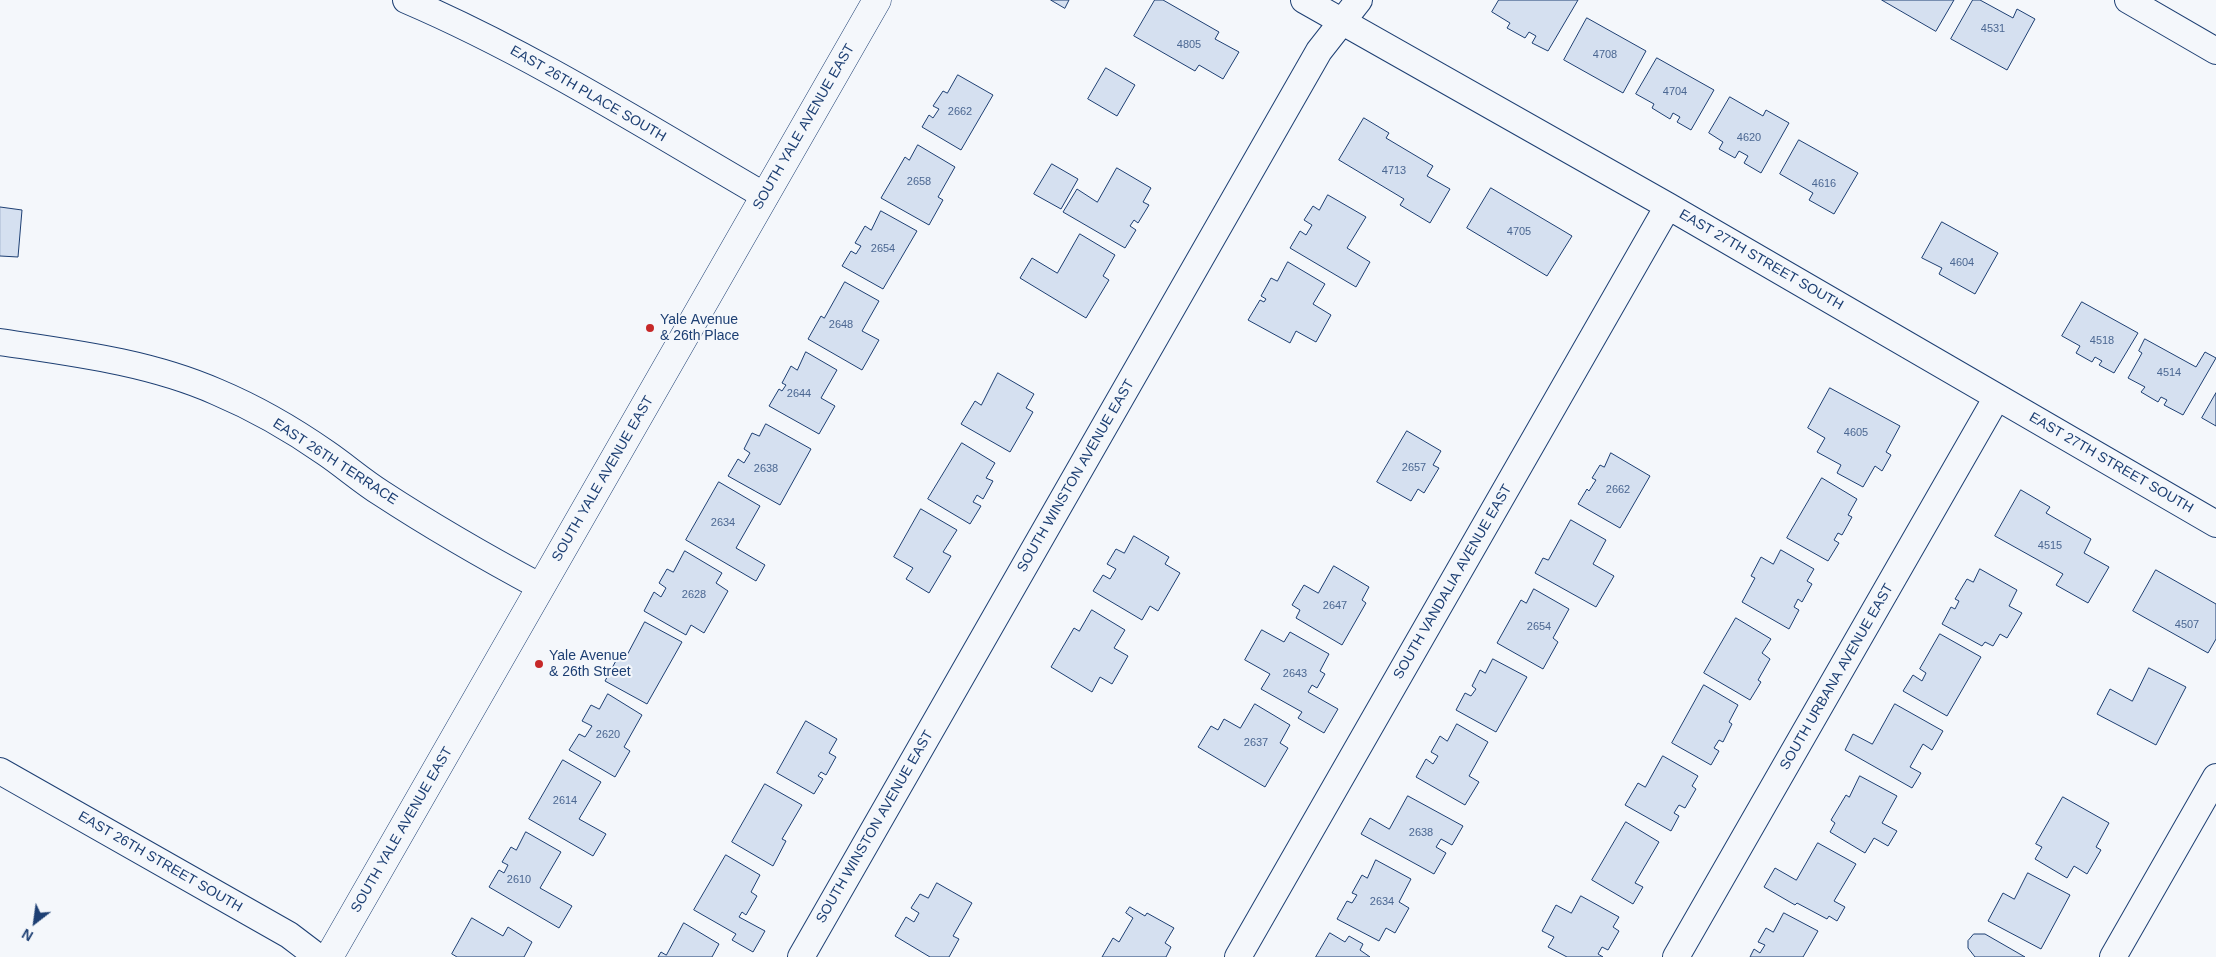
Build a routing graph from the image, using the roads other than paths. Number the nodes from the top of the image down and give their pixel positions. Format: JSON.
{"nodes":[{"id":1,"x":406,"y":0,"type":"edge"},
{"id":2,"x":876,"y":0,"type":"edge"},
{"id":3,"x":1304,"y":0,"type":"edge"},
{"id":4,"x":1359,"y":0,"type":"edge"},
{"id":5,"x":2128,"y":0,"type":"edge"},
{"id":6,"x":1342,"y":22,"type":"junction"},
{"id":7,"x":2216,"y":51,"type":"edge"},
{"id":8,"x":766,"y":196,"type":"junction"},
{"id":9,"x":1668,"y":206,"type":"junction"},
{"id":10,"x":0,"y":342,"type":"edge"},
{"id":11,"x":1997,"y":397,"type":"junction"},
{"id":12,"x":2216,"y":524,"type":"edge"},
{"id":13,"x":541,"y":587,"type":"junction"},
{"id":14,"x":0,"y":772,"type":"edge"},
{"id":15,"x":2216,"y":778,"type":"edge"},
{"id":16,"x":318,"y":957,"type":"edge"},
{"id":17,"x":330,"y":957,"type":"edge"},
{"id":18,"x":801,"y":957,"type":"edge"},
{"id":19,"x":1238,"y":957,"type":"edge"},
{"id":20,"x":1676,"y":957,"type":"edge"},
{"id":21,"x":2113,"y":957,"type":"edge"}],
"edges":[{"from":1,"to":8,"type":"street","name":"EAST 26TH PLACE SOUTH"},
{"from":2,"to":8,"type":"main road","name":"SOUTH YALE AVENUE EAST"},
{"from":3,"to":6,"type":"street","name":"EAST 27TH STREET SOUTH"},
{"from":4,"to":6,"type":"street","name":"SOUTH WINSTON AVENUE EAST"},
{"from":5,"to":7,"type":"street"},
{"from":6,"to":9,"type":"street","name":"EAST 27TH STREET SOUTH"},
{"from":6,"to":18,"type":"street","name":"SOUTH WINSTON AVENUE EAST"},
{"from":8,"to":13,"type":"main road","name":"SOUTH YALE AVENUE EAST"},
{"from":9,"to":11,"type":"street","name":"EAST 27TH STREET SOUTH"},
{"from":9,"to":19,"type":"street","name":"SOUTH VANDALIA AVENUE EAST"},
{"from":10,"to":13,"type":"street","name":"EAST 26TH TERRACE"},
{"from":11,"to":12,"type":"street","name":"EAST 27TH STREET SOUTH"},
{"from":11,"to":20,"type":"street","name":"SOUTH URBANA AVENUE EAST"},
{"from":13,"to":17,"type":"main road","name":"SOUTH YALE AVENUE EAST"},
{"from":14,"to":16,"type":"street","name":"EAST 26TH STREET SOUTH"},
{"from":15,"to":21,"type":"street"}]}
